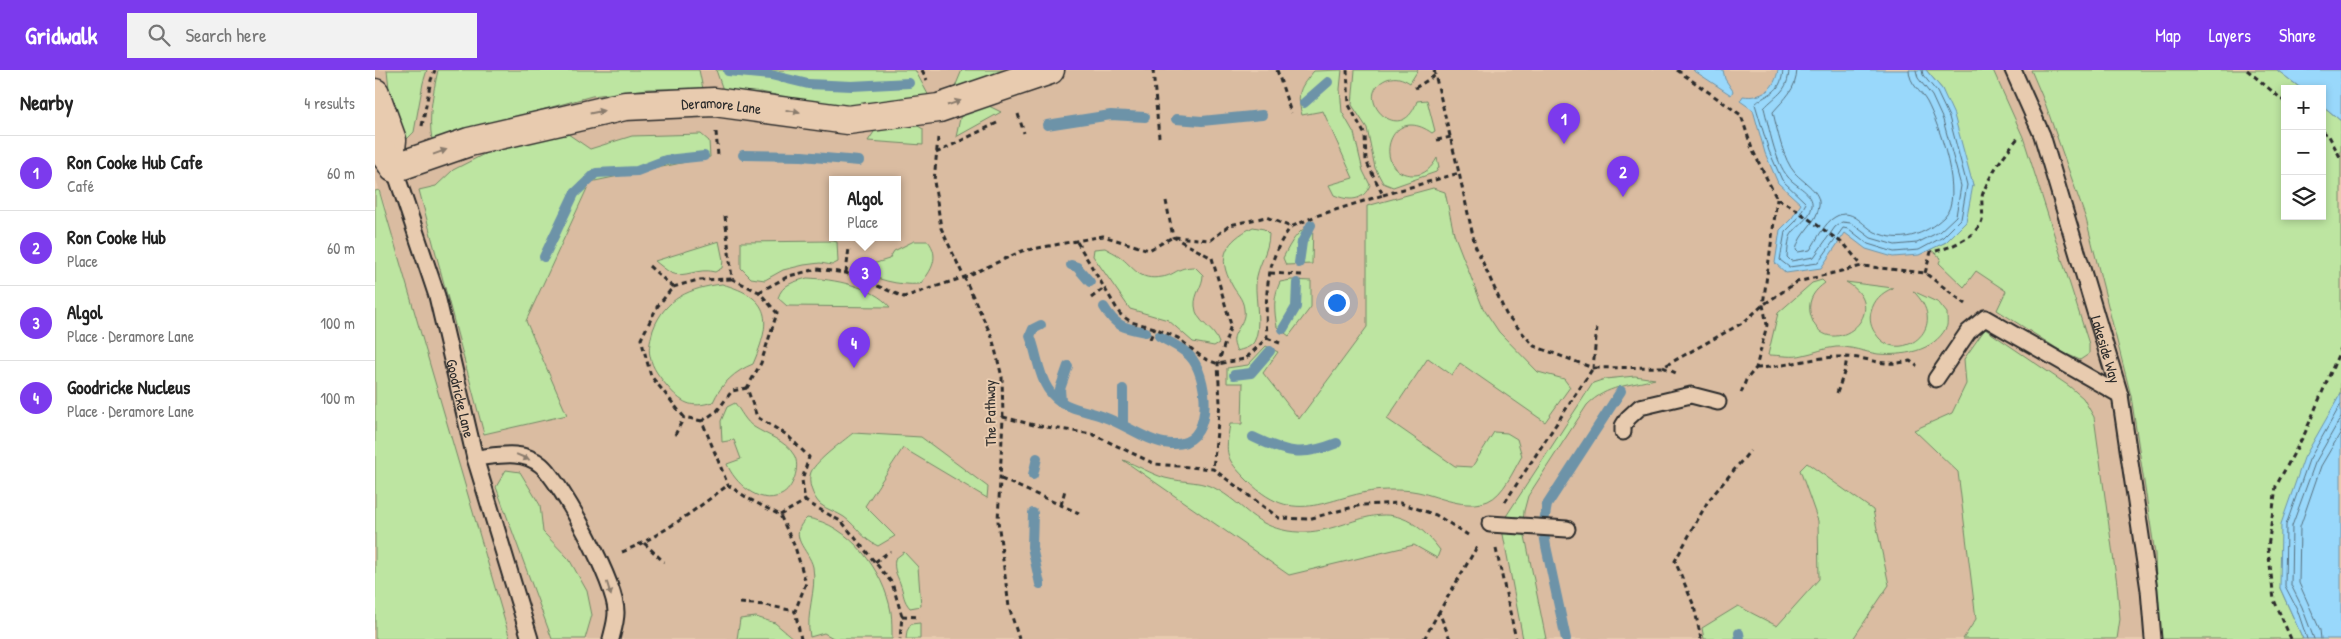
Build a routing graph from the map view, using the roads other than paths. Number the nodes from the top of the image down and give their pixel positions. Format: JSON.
{"nodes":[{"id":1,"x":1050,"y":70,"type":"edge"},
{"id":2,"x":2013,"y":70,"type":"edge"},
{"id":3,"x":375,"y":93,"type":"edge"},
{"id":4,"x":394,"y":157,"type":"edge"},
{"id":5,"x":1936,"y":379,"type":"road end"},
{"id":6,"x":2120,"y":395,"type":"junction"},
{"id":7,"x":1718,"y":402,"type":"dead end"},
{"id":8,"x":1623,"y":432,"type":"dead end"},
{"id":9,"x":475,"y":458,"type":"junction"},
{"id":10,"x":1490,"y":524,"type":"road end"},
{"id":11,"x":1567,"y":529,"type":"dead end"},
{"id":12,"x":530,"y":639,"type":"edge"},
{"id":13,"x":611,"y":639,"type":"edge"},
{"id":14,"x":2153,"y":639,"type":"edge"}],
"edges":[{"from":4,"to":1,"type":"street","name":"Deramore Lane","one_way":true},
{"from":2,"to":6,"type":"lane","name":"Lakeside Way"},
{"from":3,"to":4,"type":"street","name":"Goodricke Lane"},
{"from":4,"to":9,"type":"lane","name":"Goodricke Lane"},
{"from":5,"to":6,"type":"lane"},
{"from":6,"to":14,"type":"lane","name":"Lakeside Way"},
{"from":7,"to":8,"type":"lane"},
{"from":9,"to":12,"type":"lane","name":"Goodricke Lane"},
{"from":9,"to":13,"type":"lane","one_way":true},
{"from":10,"to":11,"type":"lane"}]}
